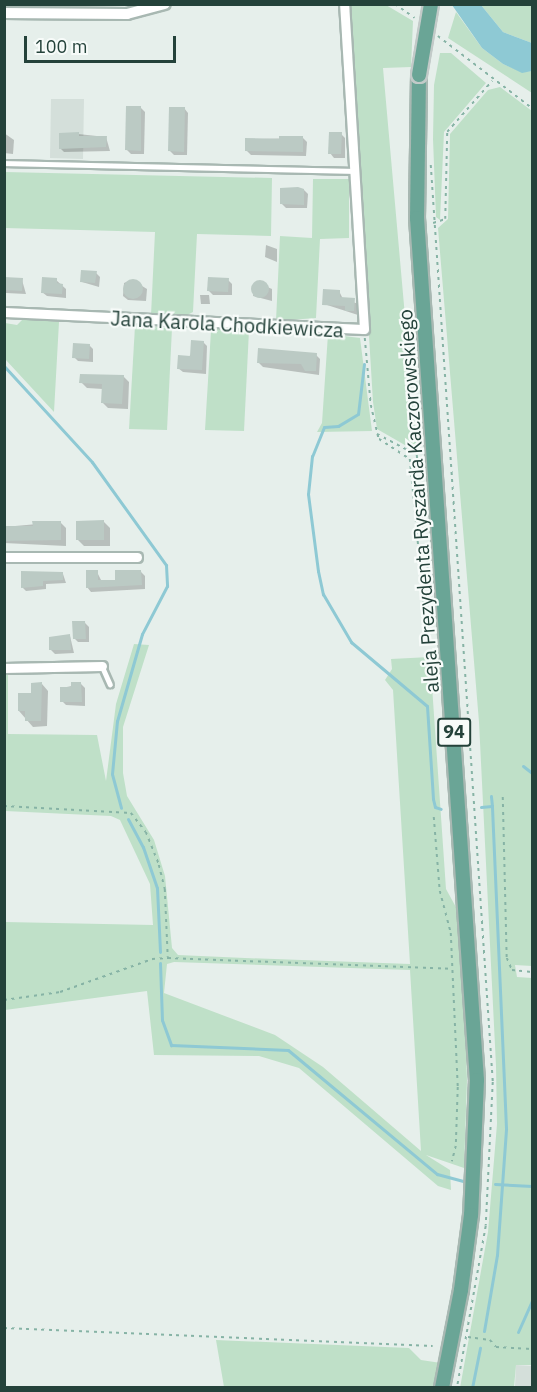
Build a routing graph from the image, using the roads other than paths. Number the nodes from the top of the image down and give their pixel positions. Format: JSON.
{"nodes":[{"id":1,"x":165,"y":4,"type":"edge"},
{"id":2,"x":344,"y":4,"type":"edge"},
{"id":3,"x":431,"y":4,"type":"edge"},
{"id":4,"x":4,"y":13,"type":"edge"},
{"id":5,"x":4,"y":163,"type":"edge"},
{"id":6,"x":354,"y":171,"type":"junction"},
{"id":7,"x":4,"y":312,"type":"edge"},
{"id":8,"x":137,"y":556,"type":"dead end"},
{"id":9,"x":4,"y":558,"type":"edge"},
{"id":10,"x":102,"y":666,"type":"joint"},
{"id":11,"x":4,"y":668,"type":"edge"},
{"id":12,"x":110,"y":684,"type":"dead end"},
{"id":13,"x":442,"y":1388,"type":"edge"}],
"edges":[{"from":1,"to":4,"type":"street"},
{"from":2,"to":6,"type":"street","name":"Jana Karola Chodkiewicza"},
{"from":3,"to":13,"type":"main road","name":"aleja Prezydenta Ryszarda Kaczorowskiego","number":"94","bridge":true},
{"from":5,"to":6,"type":"lane"},
{"from":6,"to":7,"type":"street","name":"Jana Karola Chodkiewicza"},
{"from":8,"to":9,"type":"street"},
{"from":10,"to":11,"type":"street"},
{"from":10,"to":12,"type":"lane"}]}
